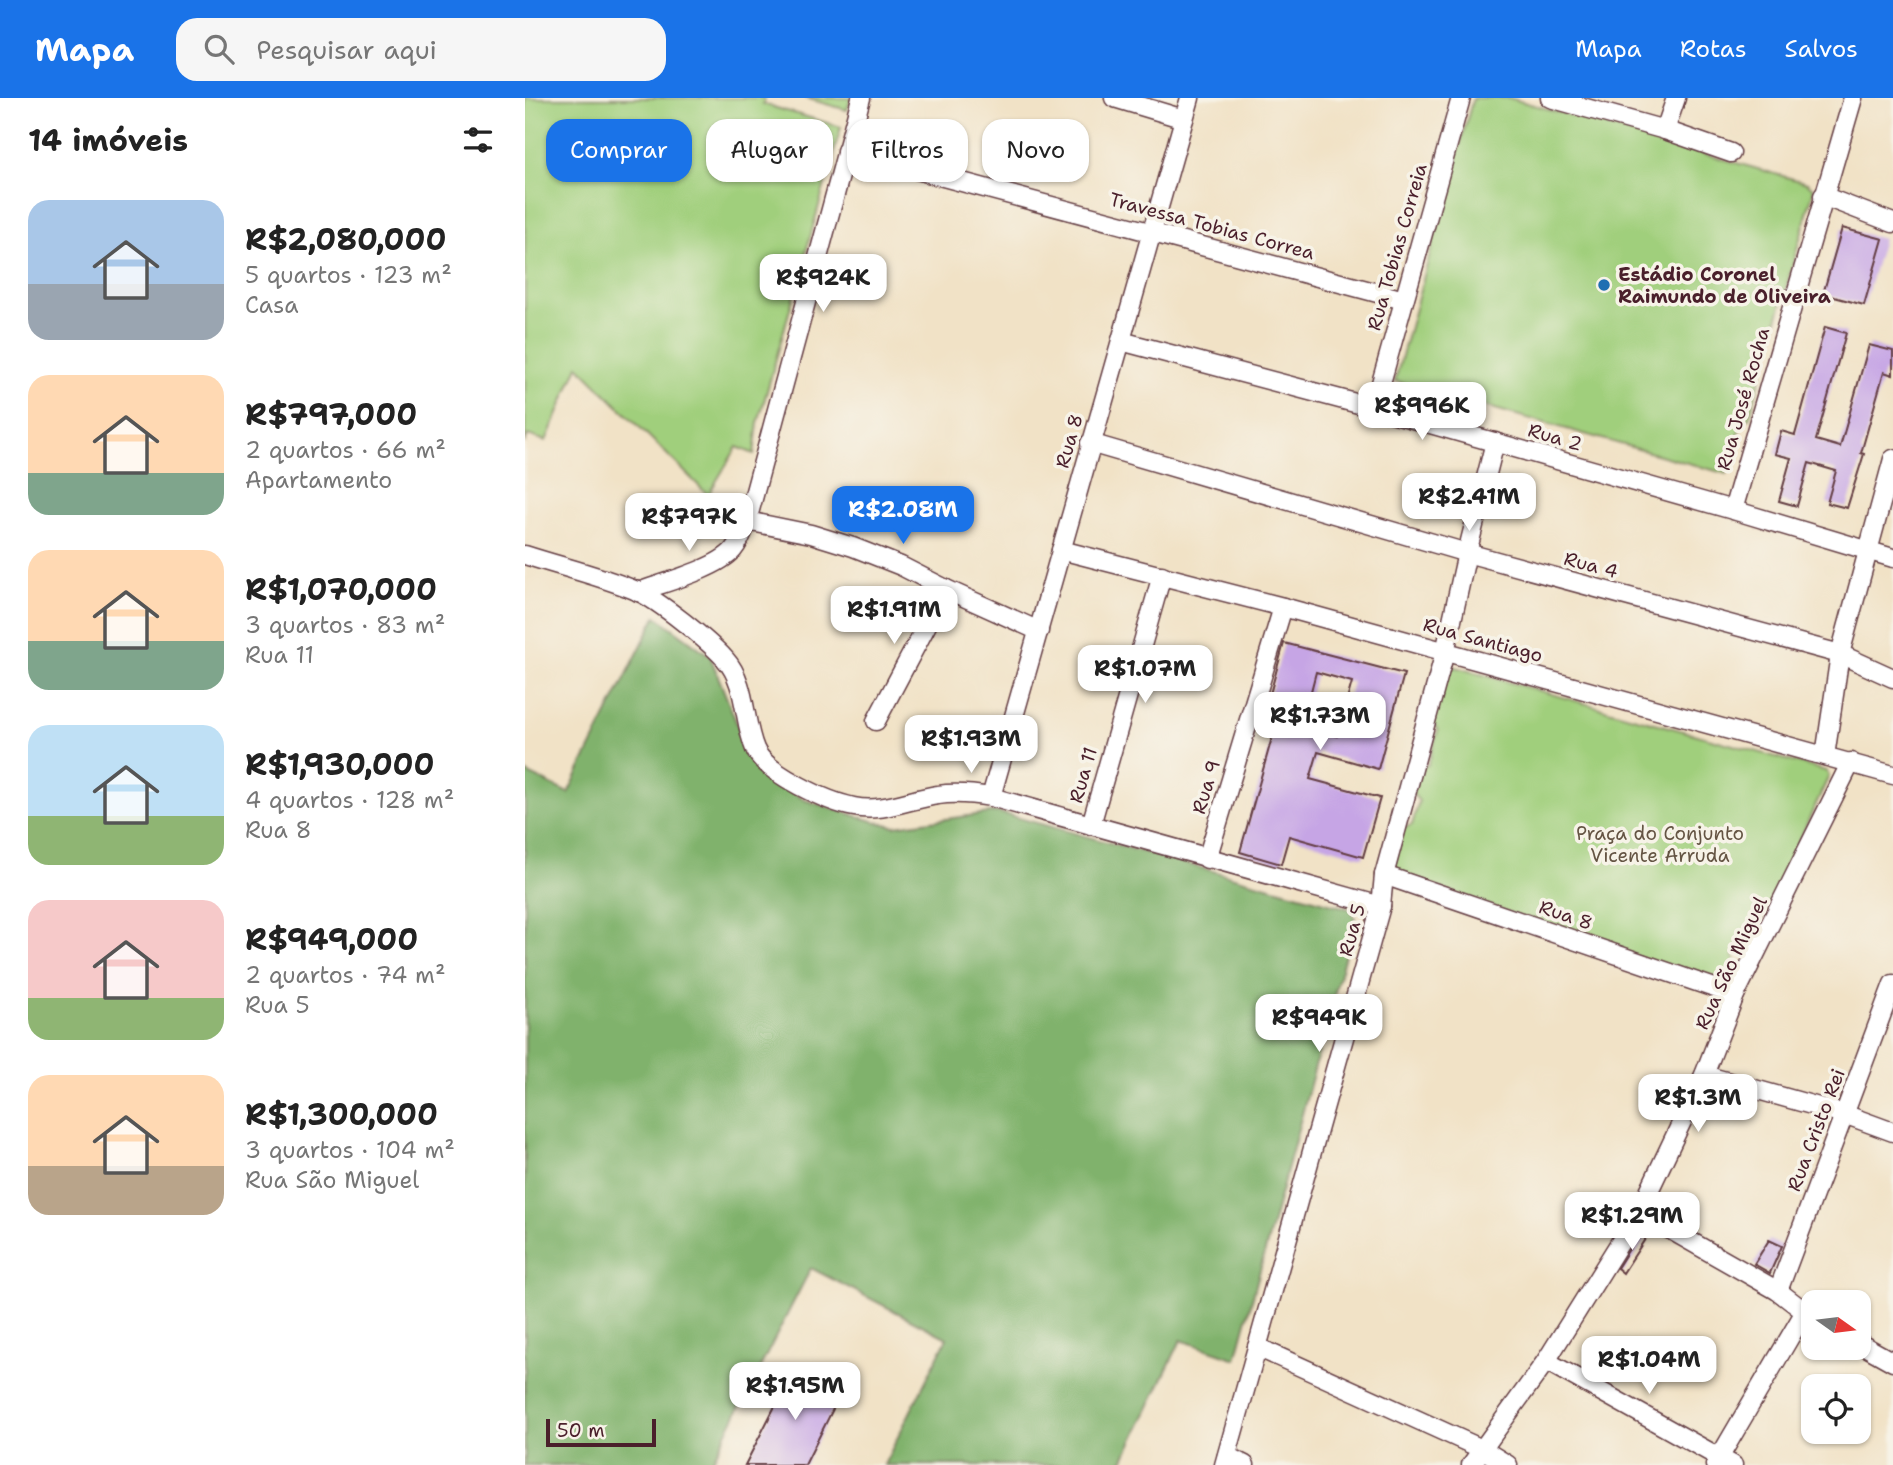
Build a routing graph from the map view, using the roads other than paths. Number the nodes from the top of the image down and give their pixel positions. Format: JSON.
{"nodes":[{"id":1,"x":861,"y":98,"type":"edge"},
{"id":2,"x":1114,"y":98,"type":"edge"},
{"id":3,"x":1189,"y":98,"type":"edge"},
{"id":4,"x":1461,"y":98,"type":"edge"},
{"id":5,"x":1550,"y":98,"type":"edge"},
{"id":6,"x":1676,"y":98,"type":"edge"},
{"id":7,"x":1853,"y":98,"type":"edge"},
{"id":8,"x":1184,"y":119,"type":"junction"},
{"id":9,"x":1665,"y":130,"type":"junction"},
{"id":10,"x":846,"y":151,"type":"junction"},
{"id":11,"x":1731,"y":153,"type":"dead end"},
{"id":12,"x":1823,"y":196,"type":"junction"},
{"id":13,"x":1893,"y":223,"type":"edge"},
{"id":14,"x":1152,"y":231,"type":"junction"},
{"id":15,"x":1404,"y":300,"type":"junction"},
{"id":16,"x":1121,"y":341,"type":"junction"},
{"id":17,"x":1374,"y":408,"type":"junction"},
{"id":18,"x":1495,"y":442,"type":"junction"},
{"id":19,"x":1090,"y":443,"type":"junction"},
{"id":20,"x":1893,"y":463,"type":"edge"},
{"id":21,"x":1733,"y":510,"type":"junction"},
{"id":22,"x":747,"y":521,"type":"junction"},
{"id":23,"x":1061,"y":550,"type":"junction"},
{"id":24,"x":1868,"y":551,"type":"junction"},
{"id":25,"x":1467,"y":552,"type":"junction"},
{"id":26,"x":525,"y":555,"type":"edge"},
{"id":27,"x":1893,"y":558,"type":"edge"},
{"id":28,"x":1162,"y":575,"type":"junction"},
{"id":29,"x":946,"y":589,"type":"junction"},
{"id":30,"x":638,"y":592,"type":"junction"},
{"id":31,"x":1283,"y":607,"type":"junction"},
{"id":32,"x":1039,"y":631,"type":"junction"},
{"id":33,"x":1445,"y":652,"type":"junction"},
{"id":34,"x":1840,"y":654,"type":"junction"},
{"id":35,"x":1893,"y":678,"type":"edge"},
{"id":36,"x":876,"y":721,"type":"dead end"},
{"id":37,"x":1825,"y":756,"type":"junction"},
{"id":38,"x":1851,"y":762,"type":"junction"},
{"id":39,"x":1893,"y":775,"type":"edge"},
{"id":40,"x":991,"y":797,"type":"junction"},
{"id":41,"x":1091,"y":825,"type":"junction"},
{"id":42,"x":1207,"y":859,"type":"junction"},
{"id":43,"x":1384,"y":875,"type":"junction"},
{"id":44,"x":1381,"y":906,"type":"junction"},
{"id":45,"x":1893,"y":986,"type":"edge"},
{"id":46,"x":1735,"y":995,"type":"junction"},
{"id":47,"x":1704,"y":1075,"type":"junction"},
{"id":48,"x":1844,"y":1114,"type":"junction"},
{"id":49,"x":1893,"y":1132,"type":"edge"},
{"id":50,"x":1639,"y":1212,"type":"junction"},
{"id":51,"x":1778,"y":1291,"type":"junction"},
{"id":52,"x":1801,"y":1309,"type":"edge"},
{"id":53,"x":1801,"y":1327,"type":"edge"},
{"id":54,"x":1257,"y":1348,"type":"junction"},
{"id":55,"x":1871,"y":1349,"type":"edge"},
{"id":56,"x":1893,"y":1360,"type":"edge"},
{"id":57,"x":1546,"y":1361,"type":"junction"},
{"id":58,"x":1482,"y":1449,"type":"junction"},
{"id":59,"x":1226,"y":1460,"type":"edge"},
{"id":60,"x":1723,"y":1462,"type":"edge"},
{"id":61,"x":1245,"y":1465,"type":"edge"},
{"id":62,"x":1471,"y":1465,"type":"edge"},
{"id":63,"x":1508,"y":1465,"type":"edge"}],
"edges":[{"from":1,"to":10,"type":"street"},
{"from":2,"to":8,"type":"street"},
{"from":3,"to":8,"type":"street","name":"Rua 8"},
{"from":4,"to":15,"type":"street","name":"Rua Tobias Correia"},
{"from":5,"to":9,"type":"street"},
{"from":6,"to":9,"type":"street"},
{"from":7,"to":12,"type":"street","name":"Rua José Rocha"},
{"from":8,"to":14,"type":"street","name":"Rua 8"},
{"from":9,"to":11,"type":"street"},
{"from":10,"to":14,"type":"street","name":"Travessa Tobias Correa"},
{"from":10,"to":22,"type":"street"},
{"from":12,"to":13,"type":"street"},
{"from":12,"to":21,"type":"street","name":"Rua José Rocha"},
{"from":14,"to":15,"type":"street","name":"Travessa Tobias Correa"},
{"from":14,"to":16,"type":"street","name":"Rua 8"},
{"from":15,"to":17,"type":"street","name":"Rua Tobias Correia"},
{"from":16,"to":17,"type":"street","name":"Rua 2"},
{"from":16,"to":19,"type":"street","name":"Rua 8"},
{"from":17,"to":18,"type":"street","name":"Rua 2"},
{"from":18,"to":21,"type":"street","name":"Rua 2"},
{"from":18,"to":25,"type":"street","name":"Rua 5"},
{"from":19,"to":23,"type":"street","name":"Rua 8"},
{"from":19,"to":25,"type":"street","name":"Rua 4"},
{"from":20,"to":24,"type":"street"},
{"from":21,"to":24,"type":"street","name":"Rua 2"},
{"from":22,"to":29,"type":"street"},
{"from":22,"to":30,"type":"street"},
{"from":23,"to":28,"type":"street","name":"Rua Santiago"},
{"from":23,"to":32,"type":"street","name":"Rua 8"},
{"from":24,"to":27,"type":"street","name":"Rua 2"},
{"from":24,"to":34,"type":"street"},
{"from":25,"to":33,"type":"street","name":"Rua 5"},
{"from":25,"to":34,"type":"street","name":"Rua 4"},
{"from":26,"to":30,"type":"street"},
{"from":28,"to":31,"type":"street","name":"Rua Santiago"},
{"from":28,"to":41,"type":"street","name":"Rua 11"},
{"from":29,"to":32,"type":"street"},
{"from":29,"to":36,"type":"street"},
{"from":30,"to":40,"type":"street"},
{"from":31,"to":33,"type":"street","name":"Rua Santiago"},
{"from":31,"to":42,"type":"street","name":"Rua 9"},
{"from":32,"to":40,"type":"street","name":"Rua 8"},
{"from":33,"to":37,"type":"street","name":"Rua Santiago"},
{"from":33,"to":43,"type":"street","name":"Rua 5"},
{"from":34,"to":35,"type":"street","name":"Rua 4"},
{"from":34,"to":37,"type":"street"},
{"from":37,"to":38,"type":"street","name":"Rua Santiago"},
{"from":38,"to":39,"type":"street","name":"Rua Santiago"},
{"from":38,"to":46,"type":"street","name":"Rua São Miguel"},
{"from":40,"to":41,"type":"street"},
{"from":41,"to":42,"type":"street"},
{"from":42,"to":44,"type":"street"},
{"from":43,"to":44,"type":"street","name":"Rua 5"},
{"from":43,"to":46,"type":"street","name":"Rua 8"},
{"from":44,"to":54,"type":"street","name":"Rua 5"},
{"from":45,"to":48,"type":"street","name":"Rua Cristo Rei"},
{"from":46,"to":47,"type":"street","name":"Rua São Miguel"},
{"from":47,"to":48,"type":"street"},
{"from":47,"to":50,"type":"street","name":"Rua São Miguel"},
{"from":48,"to":49,"type":"street"},
{"from":48,"to":51,"type":"street","name":"Rua Cristo Rei"},
{"from":50,"to":51,"type":"street"},
{"from":50,"to":57,"type":"street","name":"Rua São Miguel"},
{"from":51,"to":52,"type":"street"},
{"from":53,"to":60,"type":"street"},
{"from":54,"to":58,"type":"street"},
{"from":54,"to":59,"type":"street","name":"Rua 5"},
{"from":55,"to":56,"type":"street"},
{"from":57,"to":58,"type":"street","name":"Rua São Miguel"},
{"from":57,"to":60,"type":"street"},
{"from":58,"to":62,"type":"street","name":"Rua São Miguel"},
{"from":58,"to":63,"type":"street"},
{"from":59,"to":61,"type":"street"}]}
